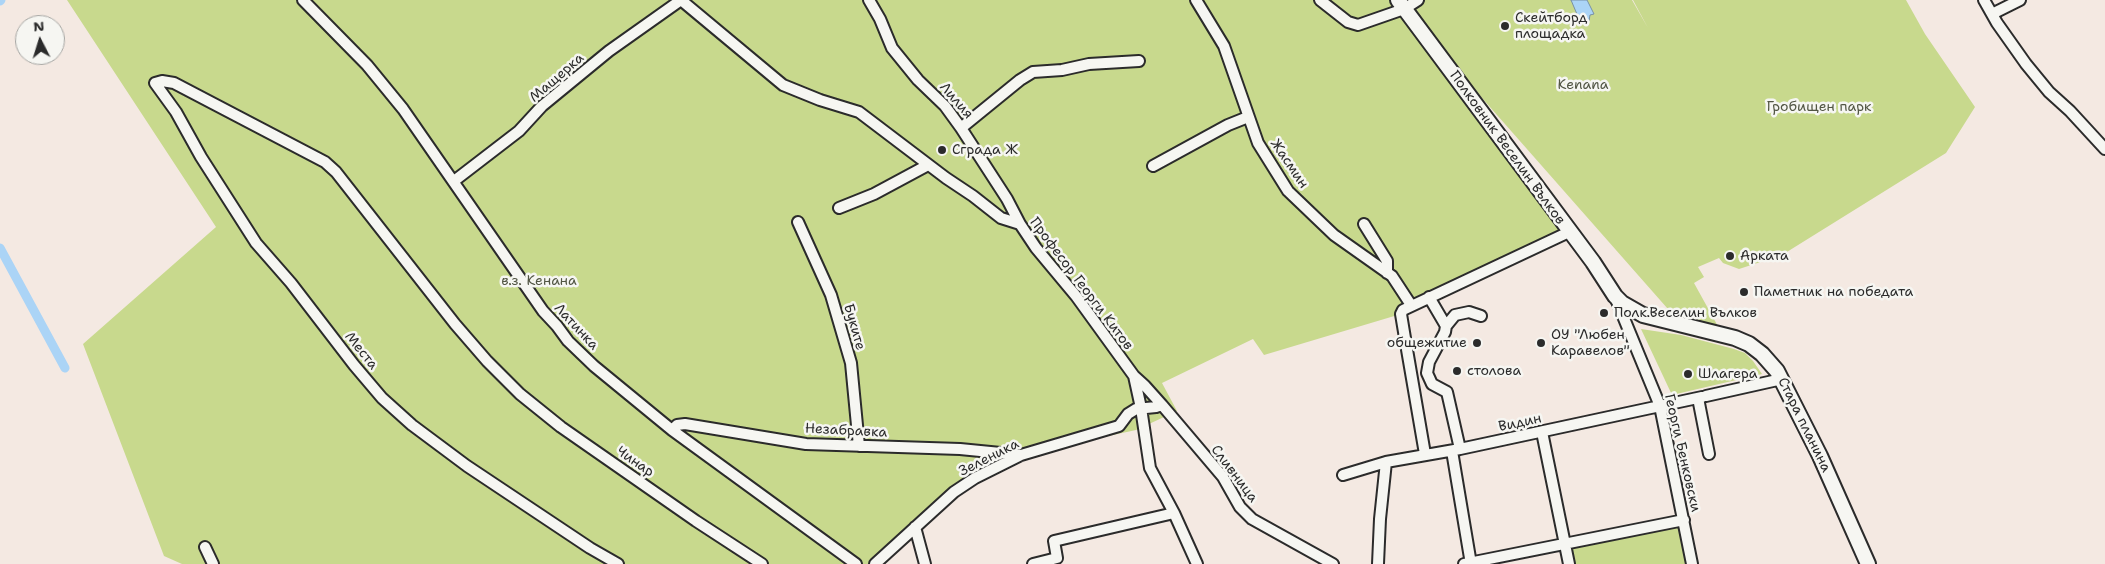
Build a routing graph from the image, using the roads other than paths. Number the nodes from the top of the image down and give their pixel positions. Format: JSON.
{"nodes":[{"id":1,"x":303,"y":0,"type":"edge"},
{"id":2,"x":681,"y":0,"type":"edge"},
{"id":3,"x":868,"y":0,"type":"edge"},
{"id":4,"x":1196,"y":0,"type":"edge"},
{"id":5,"x":1320,"y":0,"type":"edge"},
{"id":6,"x":1418,"y":0,"type":"edge"},
{"id":7,"x":1984,"y":0,"type":"edge"},
{"id":8,"x":2020,"y":0,"type":"edge"},
{"id":9,"x":1401,"y":4,"type":"edge"},
{"id":10,"x":1992,"y":14,"type":"junction"},
{"id":11,"x":1139,"y":60,"type":"dead end"},
{"id":12,"x":155,"y":83,"type":"joint"},
{"id":13,"x":1248,"y":116,"type":"junction"},
{"id":14,"x":961,"y":128,"type":"junction"},
{"id":15,"x":2105,"y":149,"type":"edge"},
{"id":16,"x":928,"y":165,"type":"junction"},
{"id":17,"x":1153,"y":166,"type":"dead end"},
{"id":18,"x":454,"y":181,"type":"junction"},
{"id":19,"x":839,"y":208,"type":"dead end"},
{"id":20,"x":798,"y":222,"type":"dead end"},
{"id":21,"x":1020,"y":224,"type":"junction"},
{"id":22,"x":1364,"y":224,"type":"dead end"},
{"id":23,"x":1569,"y":232,"type":"junction"},
{"id":24,"x":1387,"y":273,"type":"junction"},
{"id":25,"x":1615,"y":296,"type":"junction"},
{"id":26,"x":1429,"y":297,"type":"junction"},
{"id":27,"x":1411,"y":305,"type":"junction"},
{"id":28,"x":1481,"y":316,"type":"dead end"},
{"id":29,"x":1446,"y":326,"type":"junction"},
{"id":30,"x":1134,"y":376,"type":"junction"},
{"id":31,"x":1782,"y":379,"type":"junction"},
{"id":32,"x":1702,"y":397,"type":"junction"},
{"id":33,"x":1162,"y":404,"type":"junction"},
{"id":34,"x":1660,"y":406,"type":"junction"},
{"id":35,"x":1141,"y":408,"type":"junction"},
{"id":36,"x":672,"y":430,"type":"junction"},
{"id":37,"x":1542,"y":432,"type":"junction"},
{"id":38,"x":859,"y":446,"type":"junction"},
{"id":39,"x":1456,"y":450,"type":"junction"},
{"id":40,"x":1425,"y":454,"type":"junction"},
{"id":41,"x":1709,"y":454,"type":"dead end"},
{"id":42,"x":1021,"y":455,"type":"junction"},
{"id":43,"x":1386,"y":462,"type":"junction"},
{"id":44,"x":1343,"y":475,"type":"dead end"},
{"id":45,"x":1174,"y":513,"type":"junction"},
{"id":46,"x":1684,"y":520,"type":"junction"},
{"id":47,"x":915,"y":527,"type":"junction"},
{"id":48,"x":1564,"y":544,"type":"junction"},
{"id":49,"x":205,"y":547,"type":"dead end"},
{"id":50,"x":213,"y":564,"type":"edge"},
{"id":51,"x":618,"y":564,"type":"edge"},
{"id":52,"x":762,"y":564,"type":"edge"},
{"id":53,"x":856,"y":564,"type":"edge"},
{"id":54,"x":875,"y":564,"type":"edge"},
{"id":55,"x":924,"y":564,"type":"edge"},
{"id":56,"x":1033,"y":564,"type":"edge"},
{"id":57,"x":1196,"y":564,"type":"edge"},
{"id":58,"x":1333,"y":564,"type":"edge"},
{"id":59,"x":1378,"y":564,"type":"edge"},
{"id":60,"x":1469,"y":564,"type":"edge"},
{"id":61,"x":1569,"y":564,"type":"edge"},
{"id":62,"x":1692,"y":564,"type":"edge"},
{"id":63,"x":1868,"y":564,"type":"edge"}],
"edges":[{"from":1,"to":18,"type":"street","name":"Латинка"},
{"from":2,"to":16,"type":"street","name":"Професор Георги Китов"},
{"from":2,"to":18,"type":"street","name":"Мащерка"},
{"from":3,"to":14,"type":"street","name":"Лилия"},
{"from":4,"to":13,"type":"street","name":"Жасмин"},
{"from":5,"to":9,"type":"street"},
{"from":6,"to":9,"type":"street"},
{"from":7,"to":10,"type":"street"},
{"from":8,"to":10,"type":"street"},
{"from":9,"to":23,"type":"main road","name":"Полковник Веселин Вълков"},
{"from":10,"to":15,"type":"street"},
{"from":11,"to":14,"type":"street"},
{"from":12,"to":51,"type":"street","name":"Места"},
{"from":12,"to":52,"type":"street","name":"Чинар"},
{"from":13,"to":17,"type":"street"},
{"from":13,"to":24,"type":"street","name":"Жасмин"},
{"from":14,"to":21,"type":"street","name":"Лилия"},
{"from":16,"to":19,"type":"street"},
{"from":16,"to":21,"type":"street","name":"Професор Георги Китов"},
{"from":18,"to":36,"type":"street","name":"Латинка"},
{"from":20,"to":38,"type":"street","name":"Буките"},
{"from":21,"to":30,"type":"street","name":"Професор Георги Китов"},
{"from":22,"to":24,"type":"street"},
{"from":23,"to":25,"type":"main road","name":"Полковник Веселин Вълков"},
{"from":23,"to":26,"type":"street"},
{"from":24,"to":27,"type":"street","name":"Жасмин"},
{"from":25,"to":31,"type":"main road","name":"Стара планина"},
{"from":25,"to":34,"type":"street","name":"Георги Бенковски"},
{"from":26,"to":27,"type":"street"},
{"from":26,"to":29,"type":"street"},
{"from":27,"to":40,"type":"street"},
{"from":28,"to":29,"type":"street"},
{"from":29,"to":39,"type":"street"},
{"from":30,"to":33,"type":"street","name":"Сливница"},
{"from":30,"to":35,"type":"street"},
{"from":31,"to":32,"type":"street","name":"Видин"},
{"from":31,"to":63,"type":"main road","name":"Стара планина"},
{"from":32,"to":34,"type":"street","name":"Видин"},
{"from":32,"to":41,"type":"street"},
{"from":33,"to":35,"type":"street","name":"Зеленика"},
{"from":33,"to":58,"type":"street","name":"Сливница"},
{"from":34,"to":37,"type":"street","name":"Видин"},
{"from":34,"to":46,"type":"street","name":"Георги Бенковски"},
{"from":35,"to":42,"type":"street","name":"Зеленика"},
{"from":35,"to":45,"type":"street"},
{"from":36,"to":38,"type":"street","name":"Незабравка"},
{"from":36,"to":53,"type":"street","name":"Латинка"},
{"from":37,"to":39,"type":"street","name":"Видин"},
{"from":37,"to":48,"type":"street"},
{"from":38,"to":42,"type":"street","name":"Незабравка"},
{"from":39,"to":40,"type":"street","name":"Видин"},
{"from":39,"to":60,"type":"street"},
{"from":40,"to":43,"type":"street","name":"Видин"},
{"from":42,"to":47,"type":"street","name":"Зеленика"},
{"from":43,"to":44,"type":"street","name":"Видин"},
{"from":43,"to":59,"type":"street"},
{"from":45,"to":56,"type":"street"},
{"from":45,"to":57,"type":"street"},
{"from":46,"to":48,"type":"street"},
{"from":46,"to":62,"type":"street","name":"Георги Бенковски"},
{"from":47,"to":54,"type":"street","name":"Зеленика"},
{"from":47,"to":55,"type":"street"},
{"from":48,"to":60,"type":"street"},
{"from":48,"to":61,"type":"street"},
{"from":49,"to":50,"type":"street"}]}
